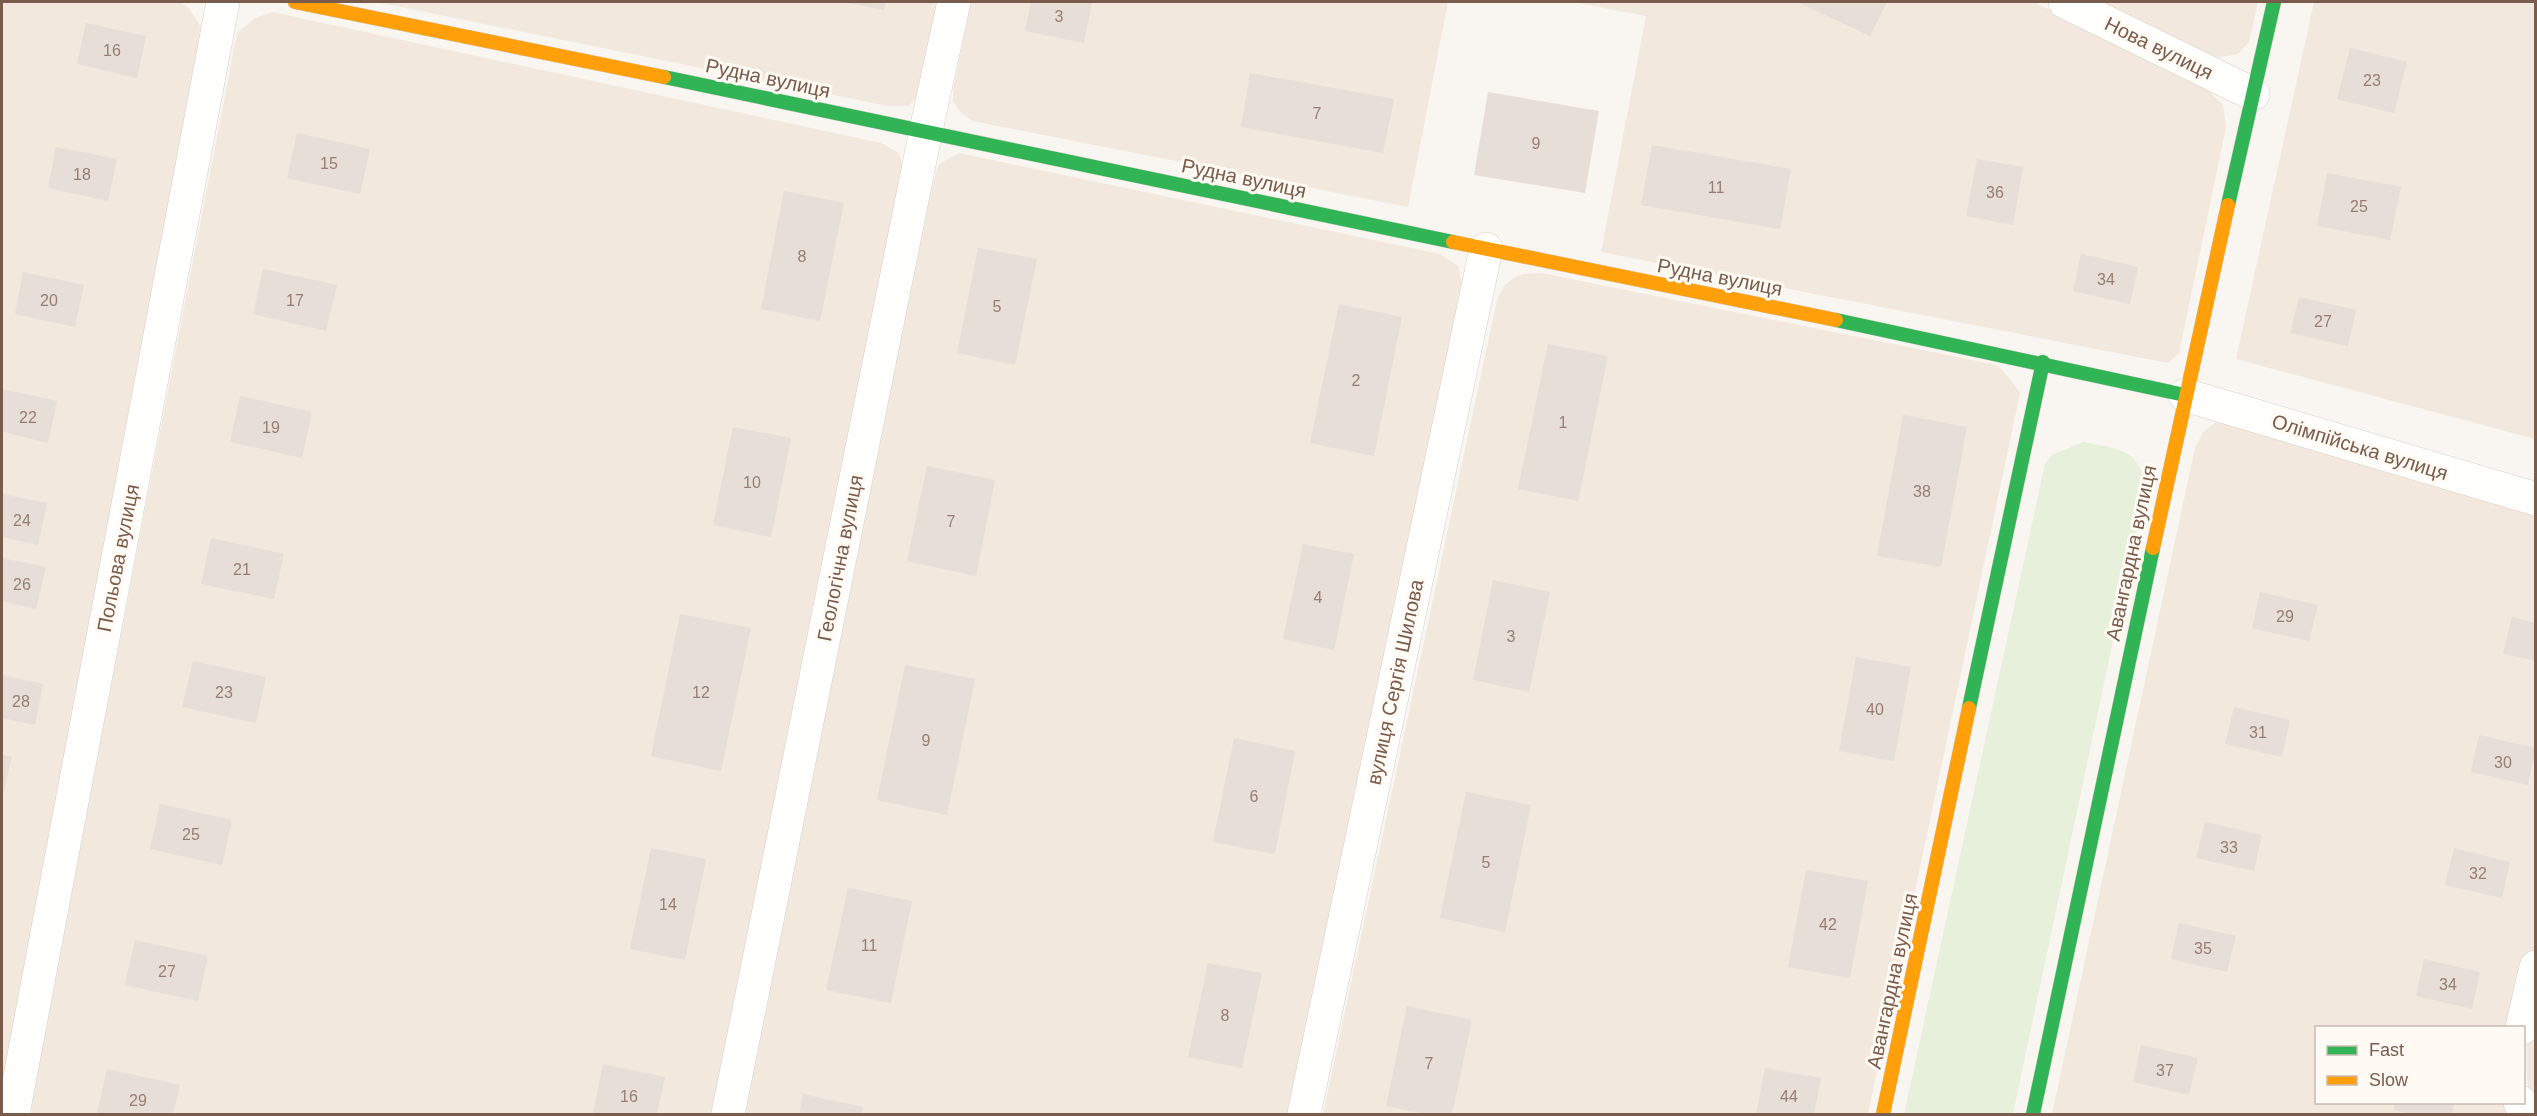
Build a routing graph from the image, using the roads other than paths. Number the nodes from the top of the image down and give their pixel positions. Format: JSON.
{"nodes":[{"id":1,"x":223,"y":2,"type":"edge"},
{"id":2,"x":295,"y":2,"type":"edge"},
{"id":3,"x":954,"y":2,"type":"edge"},
{"id":4,"x":2065,"y":2,"type":"edge"},
{"id":5,"x":2274,"y":2,"type":"edge"},
{"id":6,"x":2253,"y":94,"type":"junction"},
{"id":7,"x":926,"y":130,"type":"junction"},
{"id":8,"x":1486,"y":249,"type":"junction"},
{"id":9,"x":2043,"y":362,"type":"junction"},
{"id":10,"x":2184,"y":395,"type":"junction"},
{"id":11,"x":2535,"y":499,"type":"edge"},
{"id":12,"x":2535,"y":967,"type":"edge"},
{"id":13,"x":2522,"y":1026,"type":"edge"},
{"id":14,"x":14,"y":1114,"type":"edge"},
{"id":15,"x":728,"y":1114,"type":"edge"},
{"id":16,"x":1304,"y":1114,"type":"edge"},
{"id":17,"x":1883,"y":1114,"type":"edge"},
{"id":18,"x":2033,"y":1114,"type":"edge"}],
"edges":[{"from":1,"to":14,"type":"street","name":"Польова вулиця"},
{"from":2,"to":7,"type":"street","name":"Рудна вулиця"},
{"from":3,"to":7,"type":"street","name":"Геологічна вулиця"},
{"from":4,"to":6,"type":"street","name":"Нова вулиця"},
{"from":5,"to":6,"type":"street","name":"Авангардна вулиця"},
{"from":6,"to":10,"type":"street","name":"Авангардна вулиця"},
{"from":7,"to":8,"type":"street","name":"Рудна вулиця"},
{"from":7,"to":15,"type":"street","name":"Геологічна вулиця"},
{"from":8,"to":9,"type":"street","name":"Рудна вулиця"},
{"from":8,"to":16,"type":"street","name":"вулиця Сергія Шилова"},
{"from":9,"to":10,"type":"street","name":"Рудна вулиця"},
{"from":9,"to":17,"type":"street","name":"Авангардна вулиця"},
{"from":10,"to":11,"type":"street","name":"Олімпійська вулиця"},
{"from":10,"to":18,"type":"street","name":"Авангардна вулиця"},
{"from":12,"to":13,"type":"street"}]}
